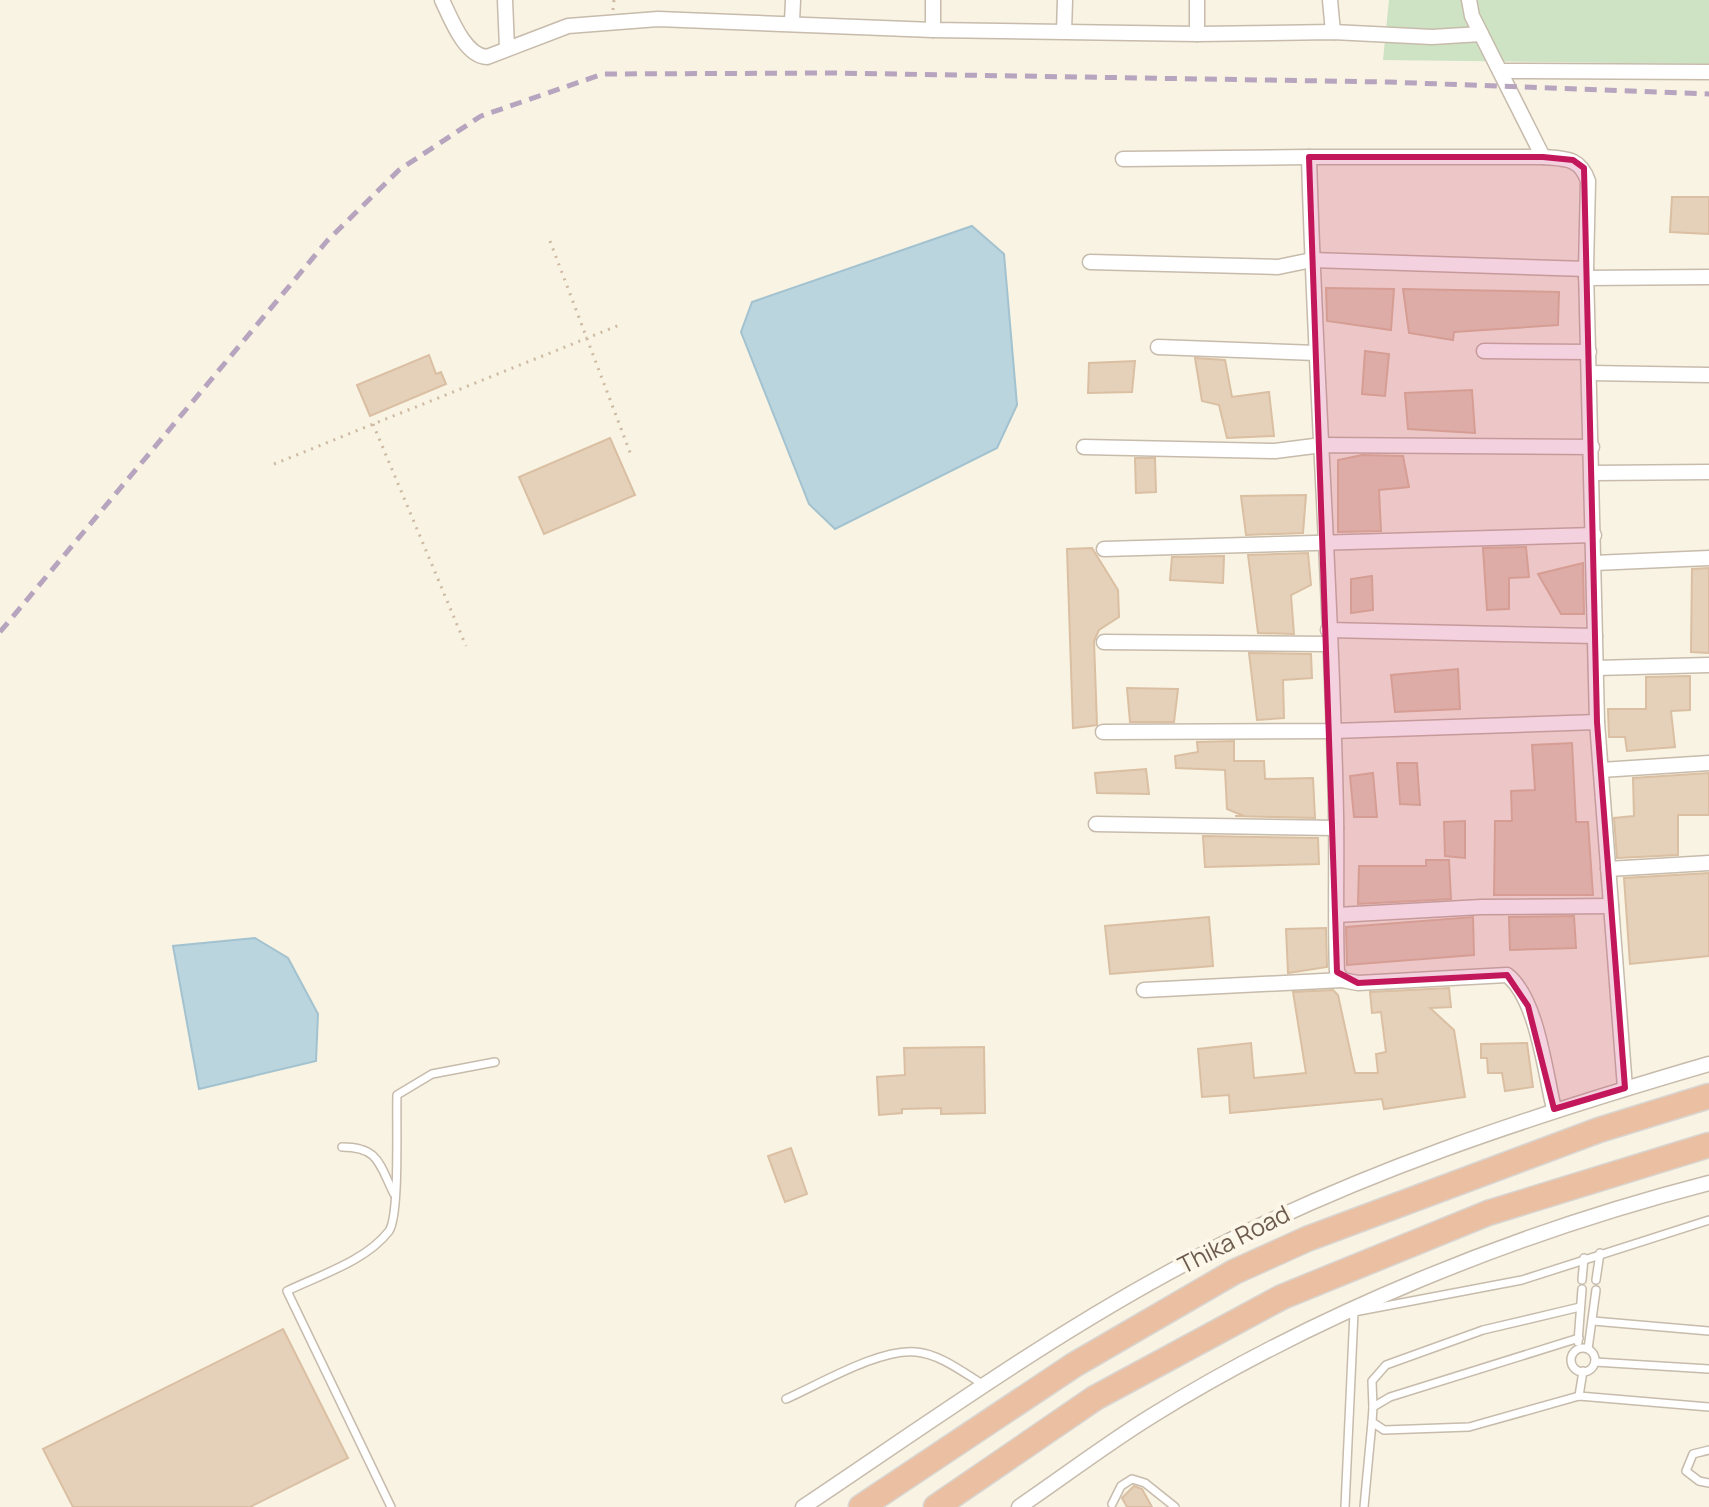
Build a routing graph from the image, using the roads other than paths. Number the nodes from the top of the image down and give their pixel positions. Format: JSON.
{"nodes":[{"id":1,"x":442,"y":0,"type":"edge"},
{"id":2,"x":505,"y":0,"type":"edge"},
{"id":3,"x":793,"y":0,"type":"edge"},
{"id":4,"x":933,"y":0,"type":"edge"},
{"id":5,"x":1065,"y":0,"type":"edge"},
{"id":6,"x":1197,"y":0,"type":"edge"},
{"id":7,"x":1330,"y":0,"type":"edge"},
{"id":8,"x":1469,"y":0,"type":"edge"},
{"id":9,"x":792,"y":22,"type":"junction"},
{"id":10,"x":933,"y":30,"type":"junction"},
{"id":11,"x":1064,"y":31,"type":"junction"},
{"id":12,"x":1333,"y":32,"type":"junction"},
{"id":13,"x":1197,"y":34,"type":"junction"},
{"id":14,"x":1481,"y":34,"type":"junction"},
{"id":15,"x":507,"y":48,"type":"junction"},
{"id":16,"x":1501,"y":71,"type":"junction"},
{"id":17,"x":1709,"y":72,"type":"edge"},
{"id":18,"x":1309,"y":157,"type":"junction"},
{"id":19,"x":1543,"y":157,"type":"junction"},
{"id":20,"x":1123,"y":159,"type":"dead end"},
{"id":21,"x":1312,"y":260,"type":"junction"},
{"id":22,"x":1090,"y":262,"type":"dead end"},
{"id":23,"x":1586,"y":273,"type":"junction"},
{"id":24,"x":1709,"y":277,"type":"edge"},
{"id":25,"x":1158,"y":347,"type":"dead end"},
{"id":26,"x":1484,"y":351,"type":"dead end"},
{"id":27,"x":1589,"y":352,"type":"junction"},
{"id":28,"x":1316,"y":353,"type":"junction"},
{"id":29,"x":1590,"y":373,"type":"junction"},
{"id":30,"x":1709,"y":375,"type":"edge"},
{"id":31,"x":1322,"y":445,"type":"junction"},
{"id":32,"x":1084,"y":447,"type":"dead end"},
{"id":33,"x":1592,"y":447,"type":"junction"},
{"id":34,"x":1709,"y":472,"type":"edge"},
{"id":35,"x":1593,"y":473,"type":"junction"},
{"id":36,"x":1594,"y":535,"type":"junction"},
{"id":37,"x":1324,"y":541,"type":"junction"},
{"id":38,"x":1104,"y":549,"type":"dead end"},
{"id":39,"x":1709,"y":558,"type":"edge"},
{"id":40,"x":1594,"y":563,"type":"junction"},
{"id":41,"x":1595,"y":636,"type":"junction"},
{"id":42,"x":1328,"y":637,"type":"junction"},
{"id":43,"x":1104,"y":642,"type":"dead end"},
{"id":44,"x":1709,"y":665,"type":"edge"},
{"id":45,"x":1596,"y":668,"type":"junction"},
{"id":46,"x":1597,"y":722,"type":"junction"},
{"id":47,"x":1333,"y":731,"type":"junction"},
{"id":48,"x":1103,"y":732,"type":"dead end"},
{"id":49,"x":1709,"y":763,"type":"edge"},
{"id":50,"x":1601,"y":770,"type":"junction"},
{"id":51,"x":1096,"y":824,"type":"dead end"},
{"id":52,"x":1336,"y":828,"type":"junction"},
{"id":53,"x":1709,"y":863,"type":"edge"},
{"id":54,"x":1608,"y":869,"type":"junction"},
{"id":55,"x":1611,"y":906,"type":"junction"},
{"id":56,"x":1337,"y":915,"type":"junction"},
{"id":57,"x":1342,"y":980,"type":"junction"},
{"id":58,"x":1144,"y":990,"type":"dead end"},
{"id":59,"x":495,"y":1062,"type":"dead end"},
{"id":60,"x":1709,"y":1064,"type":"edge"},
{"id":61,"x":1625,"y":1088,"type":"junction"},
{"id":62,"x":1709,"y":1096,"type":"edge"},
{"id":63,"x":1554,"y":1109,"type":"junction"},
{"id":64,"x":1709,"y":1145,"type":"edge"},
{"id":65,"x":342,"y":1147,"type":"dead end"},
{"id":66,"x":1709,"y":1183,"type":"edge"},
{"id":67,"x":395,"y":1196,"type":"junction"},
{"id":68,"x":1709,"y":1220,"type":"edge"},
{"id":69,"x":1600,"y":1253,"type":"junction"},
{"id":70,"x":1584,"y":1258,"type":"junction"},
{"id":71,"x":1582,"y":1280,"type":"dead end"},
{"id":72,"x":1596,"y":1280,"type":"dead end"},
{"id":73,"x":1582,"y":1289,"type":"dead end"},
{"id":74,"x":1596,"y":1290,"type":"dead end"},
{"id":75,"x":1580,"y":1307,"type":"junction"},
{"id":76,"x":1354,"y":1312,"type":"junction"},
{"id":77,"x":1593,"y":1321,"type":"junction"},
{"id":78,"x":1709,"y":1331,"type":"edge"},
{"id":79,"x":1579,"y":1338,"type":"junction"},
{"id":80,"x":1578,"y":1348,"type":"junction"},
{"id":81,"x":1588,"y":1349,"type":"junction"},
{"id":82,"x":1595,"y":1362,"type":"junction"},
{"id":83,"x":1709,"y":1369,"type":"edge"},
{"id":84,"x":1583,"y":1371,"type":"junction"},
{"id":85,"x":984,"y":1385,"type":"junction"},
{"id":86,"x":1579,"y":1396,"type":"junction"},
{"id":87,"x":786,"y":1399,"type":"dead end"},
{"id":88,"x":1373,"y":1407,"type":"junction"},
{"id":89,"x":1709,"y":1407,"type":"edge"},
{"id":90,"x":1372,"y":1422,"type":"junction"},
{"id":91,"x":1709,"y":1450,"type":"edge"},
{"id":92,"x":1709,"y":1483,"type":"edge"},
{"id":93,"x":1112,"y":1504,"type":"dead end"},
{"id":94,"x":391,"y":1507,"type":"edge"},
{"id":95,"x":803,"y":1507,"type":"edge"},
{"id":96,"x":861,"y":1507,"type":"edge"},
{"id":97,"x":936,"y":1507,"type":"edge"},
{"id":98,"x":1019,"y":1507,"type":"edge"},
{"id":99,"x":1175,"y":1507,"type":"edge"},
{"id":100,"x":1345,"y":1507,"type":"edge"},
{"id":101,"x":1364,"y":1507,"type":"edge"}],
"edges":[{"from":1,"to":15,"type":"street"},
{"from":2,"to":15,"type":"street"},
{"from":3,"to":9,"type":"street"},
{"from":4,"to":10,"type":"street"},
{"from":5,"to":11,"type":"street"},
{"from":6,"to":13,"type":"street"},
{"from":7,"to":12,"type":"street"},
{"from":8,"to":14,"type":"street"},
{"from":9,"to":10,"type":"street"},
{"from":9,"to":15,"type":"street"},
{"from":10,"to":11,"type":"street"},
{"from":11,"to":13,"type":"street"},
{"from":12,"to":13,"type":"street"},
{"from":12,"to":14,"type":"street"},
{"from":14,"to":16,"type":"street"},
{"from":16,"to":17,"type":"street"},
{"from":16,"to":19,"type":"street"},
{"from":18,"to":19,"type":"street"},
{"from":18,"to":20,"type":"street"},
{"from":18,"to":21,"type":"street"},
{"from":19,"to":23,"type":"street"},
{"from":21,"to":22,"type":"street"},
{"from":21,"to":23,"type":"street"},
{"from":21,"to":28,"type":"street"},
{"from":23,"to":24,"type":"street"},
{"from":23,"to":27,"type":"street"},
{"from":25,"to":28,"type":"street"},
{"from":26,"to":27,"type":"street"},
{"from":27,"to":29,"type":"street"},
{"from":28,"to":31,"type":"street"},
{"from":29,"to":30,"type":"street"},
{"from":29,"to":33,"type":"street"},
{"from":31,"to":32,"type":"street"},
{"from":31,"to":33,"type":"street"},
{"from":31,"to":37,"type":"street"},
{"from":33,"to":35,"type":"street"},
{"from":34,"to":35,"type":"street"},
{"from":35,"to":36,"type":"street"},
{"from":36,"to":37,"type":"street"},
{"from":36,"to":40,"type":"street"},
{"from":37,"to":38,"type":"street"},
{"from":37,"to":42,"type":"street"},
{"from":39,"to":40,"type":"street"},
{"from":40,"to":41,"type":"street"},
{"from":41,"to":42,"type":"street"},
{"from":41,"to":45,"type":"street"},
{"from":42,"to":43,"type":"street"},
{"from":42,"to":47,"type":"street"},
{"from":44,"to":45,"type":"street"},
{"from":45,"to":46,"type":"street"},
{"from":46,"to":47,"type":"street"},
{"from":46,"to":50,"type":"street"},
{"from":47,"to":48,"type":"street"},
{"from":47,"to":52,"type":"street"},
{"from":49,"to":50,"type":"street"},
{"from":50,"to":54,"type":"street"},
{"from":51,"to":52,"type":"street"},
{"from":52,"to":56,"type":"street"},
{"from":53,"to":54,"type":"street"},
{"from":54,"to":55,"type":"street"},
{"from":55,"to":56,"type":"street"},
{"from":55,"to":61,"type":"street"},
{"from":56,"to":57,"type":"street"},
{"from":57,"to":58,"type":"street"},
{"from":57,"to":63,"type":"street"},
{"from":59,"to":67,"type":"lane"},
{"from":60,"to":61,"type":"street","name":"Thika Road"},
{"from":61,"to":63,"type":"street","name":"Thika Road"},
{"from":62,"to":96,"type":"highway","name":"Thika Road"},
{"from":63,"to":85,"type":"street","name":"Thika Road"},
{"from":64,"to":97,"type":"highway"},
{"from":65,"to":67,"type":"lane"},
{"from":66,"to":76,"type":"street"},
{"from":67,"to":94,"type":"lane"},
{"from":68,"to":69,"type":"lane"},
{"from":69,"to":70,"type":"lane"},
{"from":69,"to":72,"type":"lane"},
{"from":70,"to":71,"type":"lane"},
{"from":70,"to":76,"type":"lane"},
{"from":73,"to":75,"type":"lane"},
{"from":74,"to":77,"type":"lane"},
{"from":75,"to":79,"type":"lane"},
{"from":75,"to":88,"type":"lane"},
{"from":76,"to":98,"type":"street"},
{"from":76,"to":100,"type":"lane"},
{"from":77,"to":78,"type":"lane"},
{"from":77,"to":81,"type":"lane"},
{"from":79,"to":80,"type":"lane"},
{"from":79,"to":88,"type":"lane"},
{"from":80,"to":81,"type":"lane"},
{"from":80,"to":84,"type":"lane"},
{"from":81,"to":82,"type":"lane"},
{"from":82,"to":83,"type":"lane"},
{"from":82,"to":84,"type":"lane"},
{"from":84,"to":86,"type":"lane"},
{"from":85,"to":87,"type":"lane"},
{"from":85,"to":95,"type":"street","name":"Thika Road"},
{"from":86,"to":89,"type":"lane"},
{"from":86,"to":90,"type":"lane"},
{"from":88,"to":90,"type":"lane"},
{"from":90,"to":101,"type":"lane"},
{"from":91,"to":92,"type":"lane"},
{"from":93,"to":99,"type":"lane"}]}
